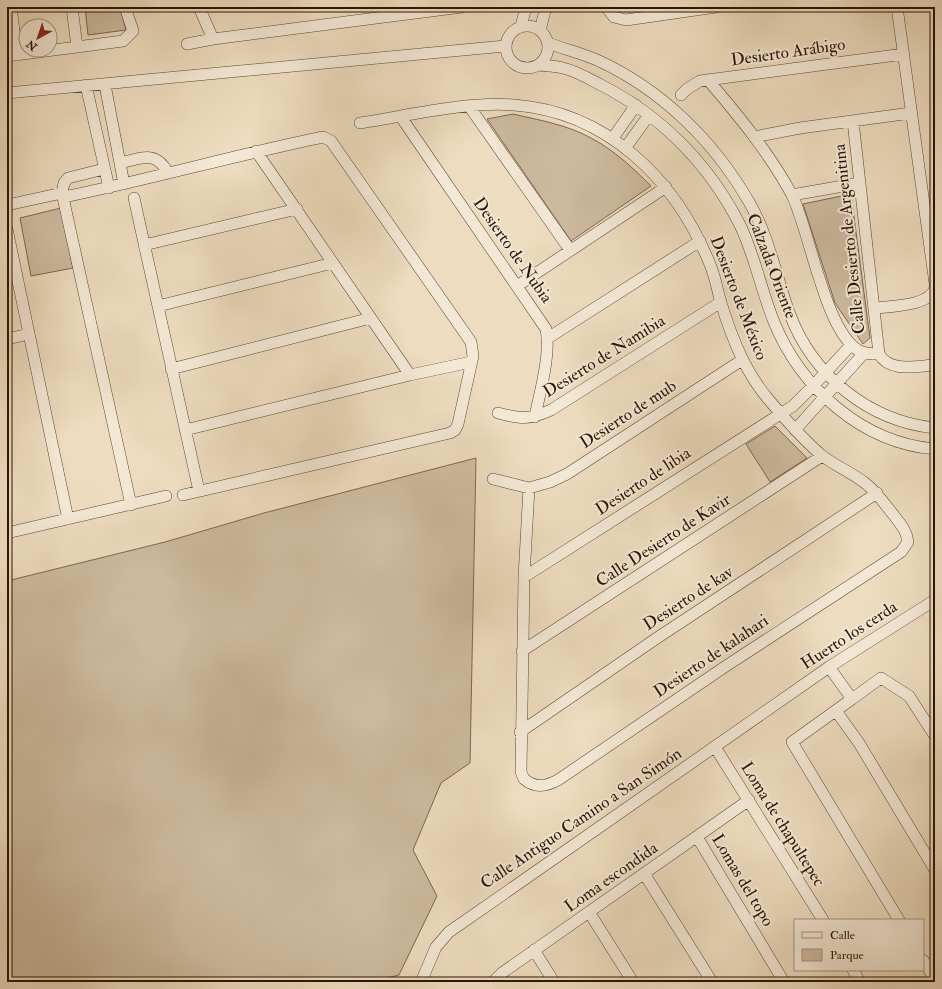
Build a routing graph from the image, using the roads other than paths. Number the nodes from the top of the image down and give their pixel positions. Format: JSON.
{"nodes":[{"id":1,"x":11,"y":7,"type":"edge"},
{"id":2,"x":72,"y":7,"type":"edge"},
{"id":3,"x":125,"y":7,"type":"edge"},
{"id":4,"x":199,"y":7,"type":"edge"},
{"id":5,"x":462,"y":7,"type":"edge"},
{"id":6,"x":526,"y":7,"type":"edge"},
{"id":7,"x":546,"y":7,"type":"edge"},
{"id":8,"x":606,"y":7,"type":"edge"},
{"id":9,"x":716,"y":7,"type":"edge"},
{"id":10,"x":897,"y":7,"type":"edge"},
{"id":11,"x":522,"y":26,"type":"junction"},
{"id":12,"x":540,"y":30,"type":"junction"},
{"id":13,"x":212,"y":39,"type":"junction"},
{"id":14,"x":548,"y":43,"type":"junction"},
{"id":15,"x":187,"y":44,"type":"dead end"},
{"id":16,"x":505,"y":46,"type":"junction"},
{"id":17,"x":77,"y":47,"type":"junction"},
{"id":18,"x":904,"y":54,"type":"junction"},
{"id":19,"x":12,"y":55,"type":"edge"},
{"id":20,"x":540,"y":65,"type":"junction"},
{"id":21,"x":708,"y":80,"type":"junction"},
{"id":22,"x":86,"y":85,"type":"junction"},
{"id":23,"x":105,"y":85,"type":"junction"},
{"id":24,"x":7,"y":93,"type":"edge"},
{"id":25,"x":681,"y":95,"type":"dead end"},
{"id":26,"x":636,"y":105,"type":"junction"},
{"id":27,"x":469,"y":106,"type":"junction"},
{"id":28,"x":911,"y":113,"type":"junction"},
{"id":29,"x":649,"y":115,"type":"junction"},
{"id":30,"x":401,"y":117,"type":"junction"},
{"id":31,"x":853,"y":121,"type":"junction"},
{"id":32,"x":360,"y":123,"type":"dead end"},
{"id":33,"x":694,"y":128,"type":"junction"},
{"id":34,"x":754,"y":137,"type":"junction"},
{"id":35,"x":613,"y":138,"type":"junction"},
{"id":36,"x":681,"y":141,"type":"junction"},
{"id":37,"x":626,"y":147,"type":"junction"},
{"id":38,"x":256,"y":151,"type":"junction"},
{"id":39,"x":120,"y":163,"type":"junction"},
{"id":40,"x":104,"y":169,"type":"junction"},
{"id":41,"x":168,"y":173,"type":"junction"},
{"id":42,"x":860,"y":183,"type":"junction"},
{"id":43,"x":124,"y":184,"type":"junction"},
{"id":44,"x":666,"y":187,"type":"junction"},
{"id":45,"x":109,"y":188,"type":"junction"},
{"id":46,"x":63,"y":195,"type":"junction"},
{"id":47,"x":792,"y":196,"type":"junction"},
{"id":48,"x":134,"y":198,"type":"dead end"},
{"id":49,"x":7,"y":205,"type":"edge"},
{"id":50,"x":296,"y":209,"type":"junction"},
{"id":51,"x":7,"y":229,"type":"edge"},
{"id":52,"x":700,"y":241,"type":"junction"},
{"id":53,"x":144,"y":245,"type":"junction"},
{"id":54,"x":570,"y":250,"type":"junction"},
{"id":55,"x":334,"y":263,"type":"junction"},
{"id":56,"x":935,"y":284,"type":"edge"},
{"id":57,"x":517,"y":286,"type":"junction"},
{"id":58,"x":933,"y":292,"type":"edge"},
{"id":59,"x":721,"y":302,"type":"junction"},
{"id":60,"x":158,"y":306,"type":"junction"},
{"id":61,"x":875,"y":308,"type":"junction"},
{"id":62,"x":371,"y":318,"type":"junction"},
{"id":63,"x":29,"y":334,"type":"junction"},
{"id":64,"x":548,"y":338,"type":"junction"},
{"id":65,"x":7,"y":339,"type":"edge"},
{"id":66,"x":851,"y":345,"type":"junction"},
{"id":67,"x":864,"y":353,"type":"junction"},
{"id":68,"x":879,"y":354,"type":"junction"},
{"id":69,"x":742,"y":360,"type":"junction"},
{"id":70,"x":471,"y":362,"type":"junction"},
{"id":71,"x":935,"y":364,"type":"edge"},
{"id":72,"x":171,"y":369,"type":"junction"},
{"id":73,"x":825,"y":373,"type":"junction"},
{"id":74,"x":410,"y":374,"type":"junction"},
{"id":75,"x":836,"y":384,"type":"junction"},
{"id":76,"x":813,"y":386,"type":"junction"},
{"id":77,"x":824,"y":397,"type":"junction"},
{"id":78,"x":498,"y":413,"type":"dead end"},
{"id":79,"x":781,"y":414,"type":"junction"},
{"id":80,"x":535,"y":417,"type":"junction"},
{"id":81,"x":935,"y":428,"type":"edge"},
{"id":82,"x":185,"y":430,"type":"junction"},
{"id":83,"x":795,"y":430,"type":"junction"},
{"id":84,"x":935,"y":449,"type":"edge"},
{"id":85,"x":822,"y":456,"type":"junction"},
{"id":86,"x":493,"y":479,"type":"dead end"},
{"id":87,"x":529,"y":488,"type":"junction"},
{"id":88,"x":198,"y":491,"type":"junction"},
{"id":89,"x":877,"y":493,"type":"junction"},
{"id":90,"x":184,"y":495,"type":"dead end"},
{"id":91,"x":166,"y":496,"type":"dead end"},
{"id":92,"x":131,"y":505,"type":"junction"},
{"id":93,"x":68,"y":519,"type":"junction"},
{"id":94,"x":7,"y":533,"type":"edge"},
{"id":95,"x":908,"y":536,"type":"joint"},
{"id":96,"x":524,"y":577,"type":"junction"},
{"id":97,"x":935,"y":600,"type":"edge"},
{"id":98,"x":522,"y":651,"type":"junction"},
{"id":99,"x":829,"y":667,"type":"junction"},
{"id":100,"x":852,"y":699,"type":"junction"},
{"id":101,"x":781,"y":700,"type":"joint"},
{"id":102,"x":836,"y":711,"type":"junction"},
{"id":103,"x":520,"y":732,"type":"junction"},
{"id":104,"x":935,"y":736,"type":"edge"},
{"id":105,"x":715,"y":747,"type":"junction"},
{"id":106,"x":748,"y":800,"type":"junction"},
{"id":107,"x":697,"y":837,"type":"junction"},
{"id":108,"x":935,"y":870,"type":"edge"},
{"id":109,"x":645,"y":874,"type":"junction"},
{"id":110,"x":589,"y":912,"type":"junction"},
{"id":111,"x":822,"y":919,"type":"edge"},
{"id":112,"x":898,"y":919,"type":"edge"},
{"id":113,"x":534,"y":950,"type":"junction"},
{"id":114,"x":924,"y":962,"type":"edge"},
{"id":115,"x":854,"y":971,"type":"edge"},
{"id":116,"x":935,"y":980,"type":"edge"},
{"id":117,"x":421,"y":982,"type":"edge"},
{"id":118,"x":493,"y":982,"type":"edge"},
{"id":119,"x":554,"y":982,"type":"edge"},
{"id":120,"x":633,"y":982,"type":"edge"},
{"id":121,"x":712,"y":982,"type":"edge"},
{"id":122,"x":784,"y":982,"type":"edge"},
{"id":123,"x":860,"y":982,"type":"edge"}],
"edges":[{"from":1,"to":19,"type":"street"},
{"from":2,"to":17,"type":"street"},
{"from":3,"to":17,"type":"street"},
{"from":4,"to":13,"type":"street"},
{"from":5,"to":13,"type":"street"},
{"from":6,"to":11,"type":"street"},
{"from":7,"to":12,"type":"street"},
{"from":8,"to":9,"type":"street"},
{"from":10,"to":18,"type":"street"},
{"from":11,"to":12,"type":"street"},
{"from":11,"to":16,"type":"street"},
{"from":12,"to":14,"type":"street"},
{"from":13,"to":15,"type":"street"},
{"from":14,"to":20,"type":"street"},
{"from":14,"to":33,"type":"street","name":"Calzada Oriente"},
{"from":16,"to":20,"type":"street"},
{"from":16,"to":23,"type":"street"},
{"from":17,"to":19,"type":"street"},
{"from":18,"to":21,"type":"street","name":"Desierto Arábigo"},
{"from":18,"to":28,"type":"street"},
{"from":20,"to":26,"type":"street","name":"Calzada Oriente"},
{"from":21,"to":25,"type":"street","name":"Desierto Arábigo"},
{"from":21,"to":34,"type":"street"},
{"from":22,"to":23,"type":"street"},
{"from":22,"to":24,"type":"street"},
{"from":22,"to":40,"type":"street"},
{"from":23,"to":39,"type":"street"},
{"from":26,"to":29,"type":"street","name":"Calzada Oriente"},
{"from":26,"to":35,"type":"street"},
{"from":27,"to":30,"type":"street","name":"Desierto de México"},
{"from":27,"to":35,"type":"street","name":"Desierto de México"},
{"from":27,"to":54,"type":"street"},
{"from":28,"to":31,"type":"street"},
{"from":28,"to":56,"type":"street"},
{"from":29,"to":36,"type":"street","name":"Calzada Oriente"},
{"from":29,"to":37,"type":"street"},
{"from":30,"to":32,"type":"street","name":"Desierto de México"},
{"from":30,"to":57,"type":"street","name":"Desierto de Nubia"},
{"from":31,"to":34,"type":"street"},
{"from":31,"to":42,"type":"street","name":"Calle Desierto de Argenitina"},
{"from":33,"to":36,"type":"street"},
{"from":33,"to":73,"type":"street","name":"Calzada Oriente"},
{"from":34,"to":47,"type":"street"},
{"from":35,"to":37,"type":"street","name":"Desierto de México"},
{"from":36,"to":76,"type":"street","name":"Calzada Oriente"},
{"from":37,"to":44,"type":"street","name":"Desierto de México"},
{"from":38,"to":41,"type":"street"},
{"from":38,"to":50,"type":"street"},
{"from":38,"to":70,"type":"street"},
{"from":39,"to":41,"type":"street"},
{"from":39,"to":43,"type":"street"},
{"from":40,"to":45,"type":"street"},
{"from":40,"to":46,"type":"street"},
{"from":41,"to":43,"type":"street"},
{"from":42,"to":47,"type":"street"},
{"from":42,"to":61,"type":"street","name":"Calle Desierto de Argenitina"},
{"from":43,"to":45,"type":"street"},
{"from":44,"to":52,"type":"street","name":"Desierto de México"},
{"from":44,"to":54,"type":"street"},
{"from":45,"to":46,"type":"street"},
{"from":46,"to":49,"type":"street"},
{"from":46,"to":92,"type":"street"},
{"from":47,"to":66,"type":"street"},
{"from":48,"to":53,"type":"street"},
{"from":50,"to":53,"type":"street"},
{"from":50,"to":55,"type":"street"},
{"from":51,"to":63,"type":"street"},
{"from":52,"to":59,"type":"street","name":"Desierto de México"},
{"from":52,"to":64,"type":"street"},
{"from":53,"to":60,"type":"street"},
{"from":54,"to":57,"type":"street"},
{"from":55,"to":60,"type":"street"},
{"from":55,"to":62,"type":"street"},
{"from":57,"to":64,"type":"street","name":"Desierto de Nubia"},
{"from":58,"to":61,"type":"street"},
{"from":59,"to":69,"type":"street","name":"Desierto de México"},
{"from":59,"to":80,"type":"street","name":"Desierto de Namibia"},
{"from":60,"to":72,"type":"street"},
{"from":61,"to":68,"type":"street","name":"Calle Desierto de Argenitina"},
{"from":62,"to":72,"type":"street"},
{"from":62,"to":74,"type":"street"},
{"from":63,"to":65,"type":"street"},
{"from":63,"to":93,"type":"street"},
{"from":64,"to":80,"type":"street","name":"Desierto de Nubia"},
{"from":66,"to":67,"type":"street"},
{"from":66,"to":73,"type":"street","name":"Desierto de libia"},
{"from":67,"to":68,"type":"street"},
{"from":67,"to":75,"type":"street"},
{"from":68,"to":71,"type":"street"},
{"from":69,"to":79,"type":"street","name":"Desierto de México"},
{"from":69,"to":87,"type":"street","name":"Desierto de mub"},
{"from":70,"to":74,"type":"street"},
{"from":70,"to":88,"type":"street"},
{"from":72,"to":82,"type":"street"},
{"from":73,"to":75,"type":"street","name":"Calzada Oriente"},
{"from":73,"to":76,"type":"street","name":"Desierto de libia"},
{"from":74,"to":82,"type":"street"},
{"from":75,"to":77,"type":"street"},
{"from":75,"to":81,"type":"street","name":"Calzada Oriente"},
{"from":76,"to":77,"type":"street","name":"Calzada Oriente"},
{"from":76,"to":79,"type":"street","name":"Desierto de libia"},
{"from":77,"to":83,"type":"street"},
{"from":77,"to":84,"type":"street","name":"Calzada Oriente"},
{"from":78,"to":80,"type":"street","name":"Desierto de Namibia"},
{"from":79,"to":83,"type":"street","name":"Desierto de México"},
{"from":79,"to":96,"type":"street","name":"Desierto de libia"},
{"from":82,"to":88,"type":"street"},
{"from":83,"to":85,"type":"street","name":"Desierto de México"},
{"from":85,"to":89,"type":"street","name":"Desierto de México"},
{"from":85,"to":98,"type":"street","name":"Calle Desierto de Kavir"},
{"from":86,"to":87,"type":"street"},
{"from":87,"to":96,"type":"street"},
{"from":88,"to":90,"type":"street"},
{"from":89,"to":95,"type":"street","name":"Desierto de México"},
{"from":89,"to":103,"type":"street","name":"Desierto de kav"},
{"from":91,"to":92,"type":"street"},
{"from":92,"to":93,"type":"street"},
{"from":93,"to":94,"type":"street"},
{"from":95,"to":103,"type":"street","name":"Desierto de kalahari"},
{"from":96,"to":98,"type":"street"},
{"from":97,"to":99,"type":"street","name":"Huerto los cerda"},
{"from":98,"to":103,"type":"street"},
{"from":99,"to":100,"type":"street"},
{"from":99,"to":101,"type":"street","name":"Huerto los cerda"},
{"from":100,"to":102,"type":"street"},
{"from":100,"to":104,"type":"street"},
{"from":101,"to":105,"type":"street","name":"Calle Antiguo Camino a San Simón"},
{"from":102,"to":108,"type":"street"},
{"from":102,"to":112,"type":"street"},
{"from":105,"to":106,"type":"street","name":"Loma de chapultepec"},
{"from":105,"to":117,"type":"street","name":"Calle Antiguo Camino a San Simón"},
{"from":106,"to":107,"type":"street","name":"Loma escondida"},
{"from":106,"to":111,"type":"street","name":"Loma de chapultepec"},
{"from":107,"to":109,"type":"street","name":"Loma escondida"},
{"from":107,"to":122,"type":"street","name":"Lomas del topo"},
{"from":109,"to":110,"type":"street","name":"Loma escondida"},
{"from":109,"to":121,"type":"street"},
{"from":110,"to":113,"type":"street","name":"Loma escondida"},
{"from":110,"to":120,"type":"street"},
{"from":113,"to":118,"type":"street","name":"Loma escondida"},
{"from":113,"to":119,"type":"street"},
{"from":114,"to":116,"type":"street"},
{"from":115,"to":123,"type":"street"}]}
